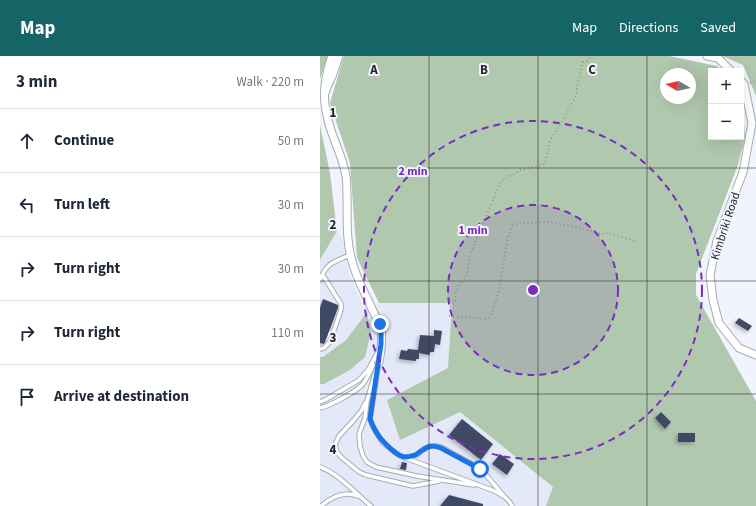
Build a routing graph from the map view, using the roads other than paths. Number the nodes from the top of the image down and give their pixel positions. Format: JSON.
{"nodes":[{"id":1,"x":332,"y":56,"type":"edge"},
{"id":2,"x":339,"y":56,"type":"edge"},
{"id":3,"x":707,"y":56,"type":"edge"},
{"id":4,"x":728,"y":68,"type":"edge"},
{"id":5,"x":744,"y":84,"type":"edge"},
{"id":6,"x":323,"y":105,"type":"junction"},
{"id":7,"x":350,"y":255,"type":"junction"},
{"id":8,"x":322,"y":276,"type":"junction"},
{"id":9,"x":320,"y":280,"type":"edge"},
{"id":10,"x":320,"y":349,"type":"edge"},
{"id":11,"x":756,"y":355,"type":"edge"},
{"id":12,"x":378,"y":358,"type":"junction"},
{"id":13,"x":367,"y":401,"type":"junction"},
{"id":14,"x":320,"y":402,"type":"edge"},
{"id":15,"x":320,"y":408,"type":"edge"},
{"id":16,"x":404,"y":458,"type":"junction"},
{"id":17,"x":320,"y":467,"type":"edge"},
{"id":18,"x":442,"y":480,"type":"junction"},
{"id":19,"x":481,"y":486,"type":"junction"},
{"id":20,"x":359,"y":496,"type":"junction"},
{"id":21,"x":504,"y":496,"type":"junction"},
{"id":22,"x":321,"y":506,"type":"edge"},
{"id":23,"x":371,"y":506,"type":"edge"},
{"id":24,"x":512,"y":506,"type":"edge"}],
"edges":[{"from":1,"to":6,"type":"street"},
{"from":2,"to":6,"type":"street"},
{"from":3,"to":4,"type":"street"},
{"from":5,"to":11,"type":"street","name":"Kimbriki Road"},
{"from":6,"to":7,"type":"street"},
{"from":7,"to":8,"type":"lane"},
{"from":7,"to":12,"type":"street"},
{"from":8,"to":9,"type":"lane"},
{"from":8,"to":10,"type":"lane"},
{"from":12,"to":13,"type":"lane"},
{"from":12,"to":14,"type":"lane"},
{"from":12,"to":15,"type":"lane"},
{"from":12,"to":16,"type":"lane"},
{"from":13,"to":18,"type":"lane"},
{"from":13,"to":18,"type":"lane"},
{"from":16,"to":19,"type":"lane"},
{"from":16,"to":21,"type":"lane"},
{"from":17,"to":20,"type":"lane"},
{"from":18,"to":19,"type":"lane"},
{"from":19,"to":21,"type":"lane"},
{"from":20,"to":22,"type":"lane"},
{"from":20,"to":23,"type":"lane"},
{"from":21,"to":24,"type":"lane"}]}
